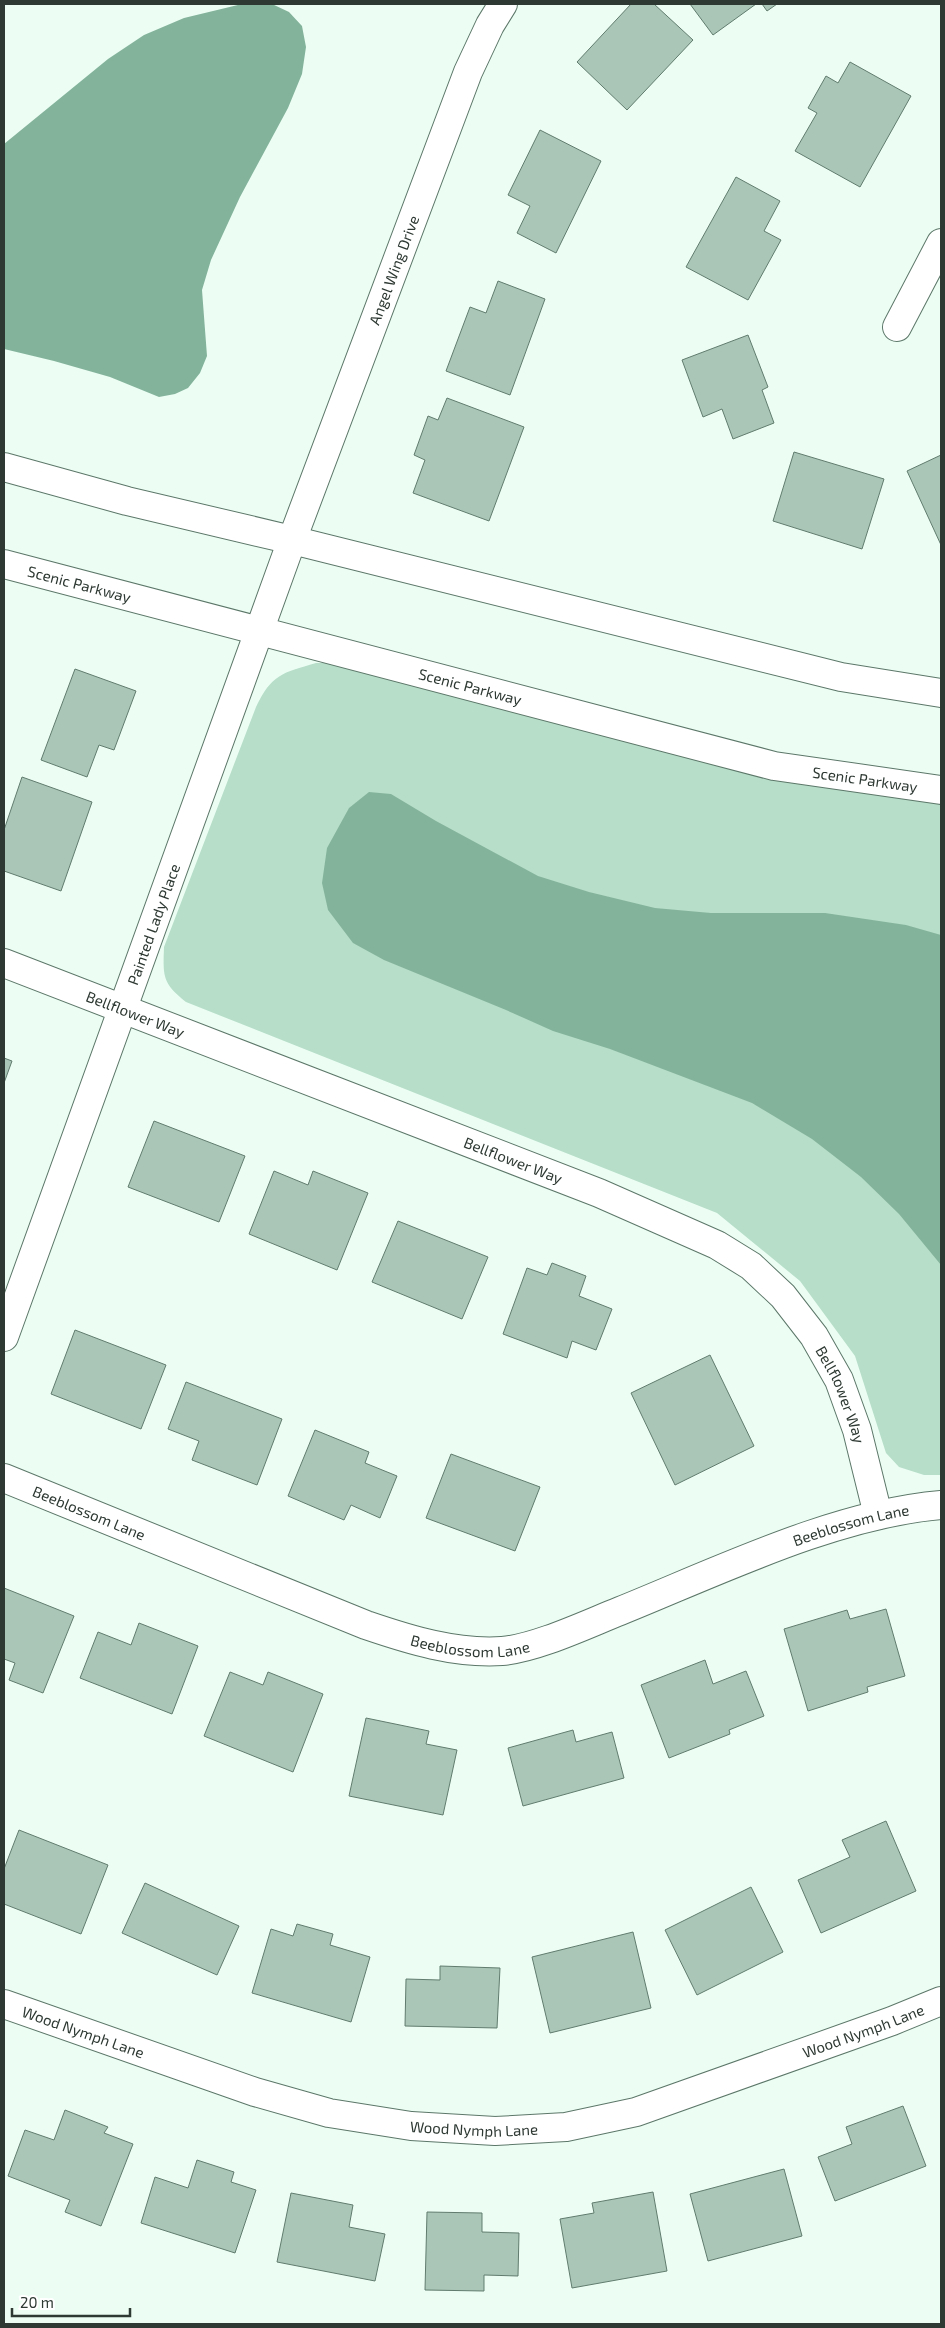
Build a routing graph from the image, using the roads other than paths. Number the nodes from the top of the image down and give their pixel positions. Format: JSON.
{"nodes":[{"id":1,"x":503,"y":4,"type":"edge"},
{"id":2,"x":941,"y":243,"type":"edge"},
{"id":3,"x":897,"y":326,"type":"dead end"},
{"id":4,"x":4,"y":466,"type":"edge"},
{"id":5,"x":292,"y":540,"type":"junction"},
{"id":6,"x":4,"y":564,"type":"edge"},
{"id":7,"x":260,"y":631,"type":"junction"},
{"id":8,"x":941,"y":693,"type":"edge"},
{"id":9,"x":941,"y":790,"type":"edge"},
{"id":10,"x":4,"y":963,"type":"edge"},
{"id":11,"x":123,"y":1011,"type":"junction"},
{"id":12,"x":4,"y":1337,"type":"edge"},
{"id":13,"x":4,"y":1478,"type":"edge"},
{"id":14,"x":941,"y":1505,"type":"edge"},
{"id":15,"x":878,"y":1515,"type":"junction"},
{"id":16,"x":941,"y":2001,"type":"edge"},
{"id":17,"x":4,"y":2004,"type":"edge"}],
"edges":[{"from":1,"to":5,"type":"street","name":"Angel Wing Drive"},
{"from":2,"to":3,"type":"street"},
{"from":4,"to":5,"type":"street"},
{"from":5,"to":7,"type":"street","name":"Painted Lady Place"},
{"from":5,"to":8,"type":"street"},
{"from":6,"to":7,"type":"street","name":"Scenic Parkway"},
{"from":7,"to":9,"type":"street","name":"Scenic Parkway"},
{"from":7,"to":11,"type":"street","name":"Painted Lady Place"},
{"from":10,"to":11,"type":"street","name":"Bellflower Way"},
{"from":11,"to":12,"type":"street","name":"Painted Lady Place"},
{"from":11,"to":15,"type":"street","name":"Bellflower Way"},
{"from":13,"to":15,"type":"street","name":"Beeblossom Lane"},
{"from":14,"to":15,"type":"street","name":"Beeblossom Lane"},
{"from":16,"to":17,"type":"street","name":"Wood Nymph Lane"}]}
